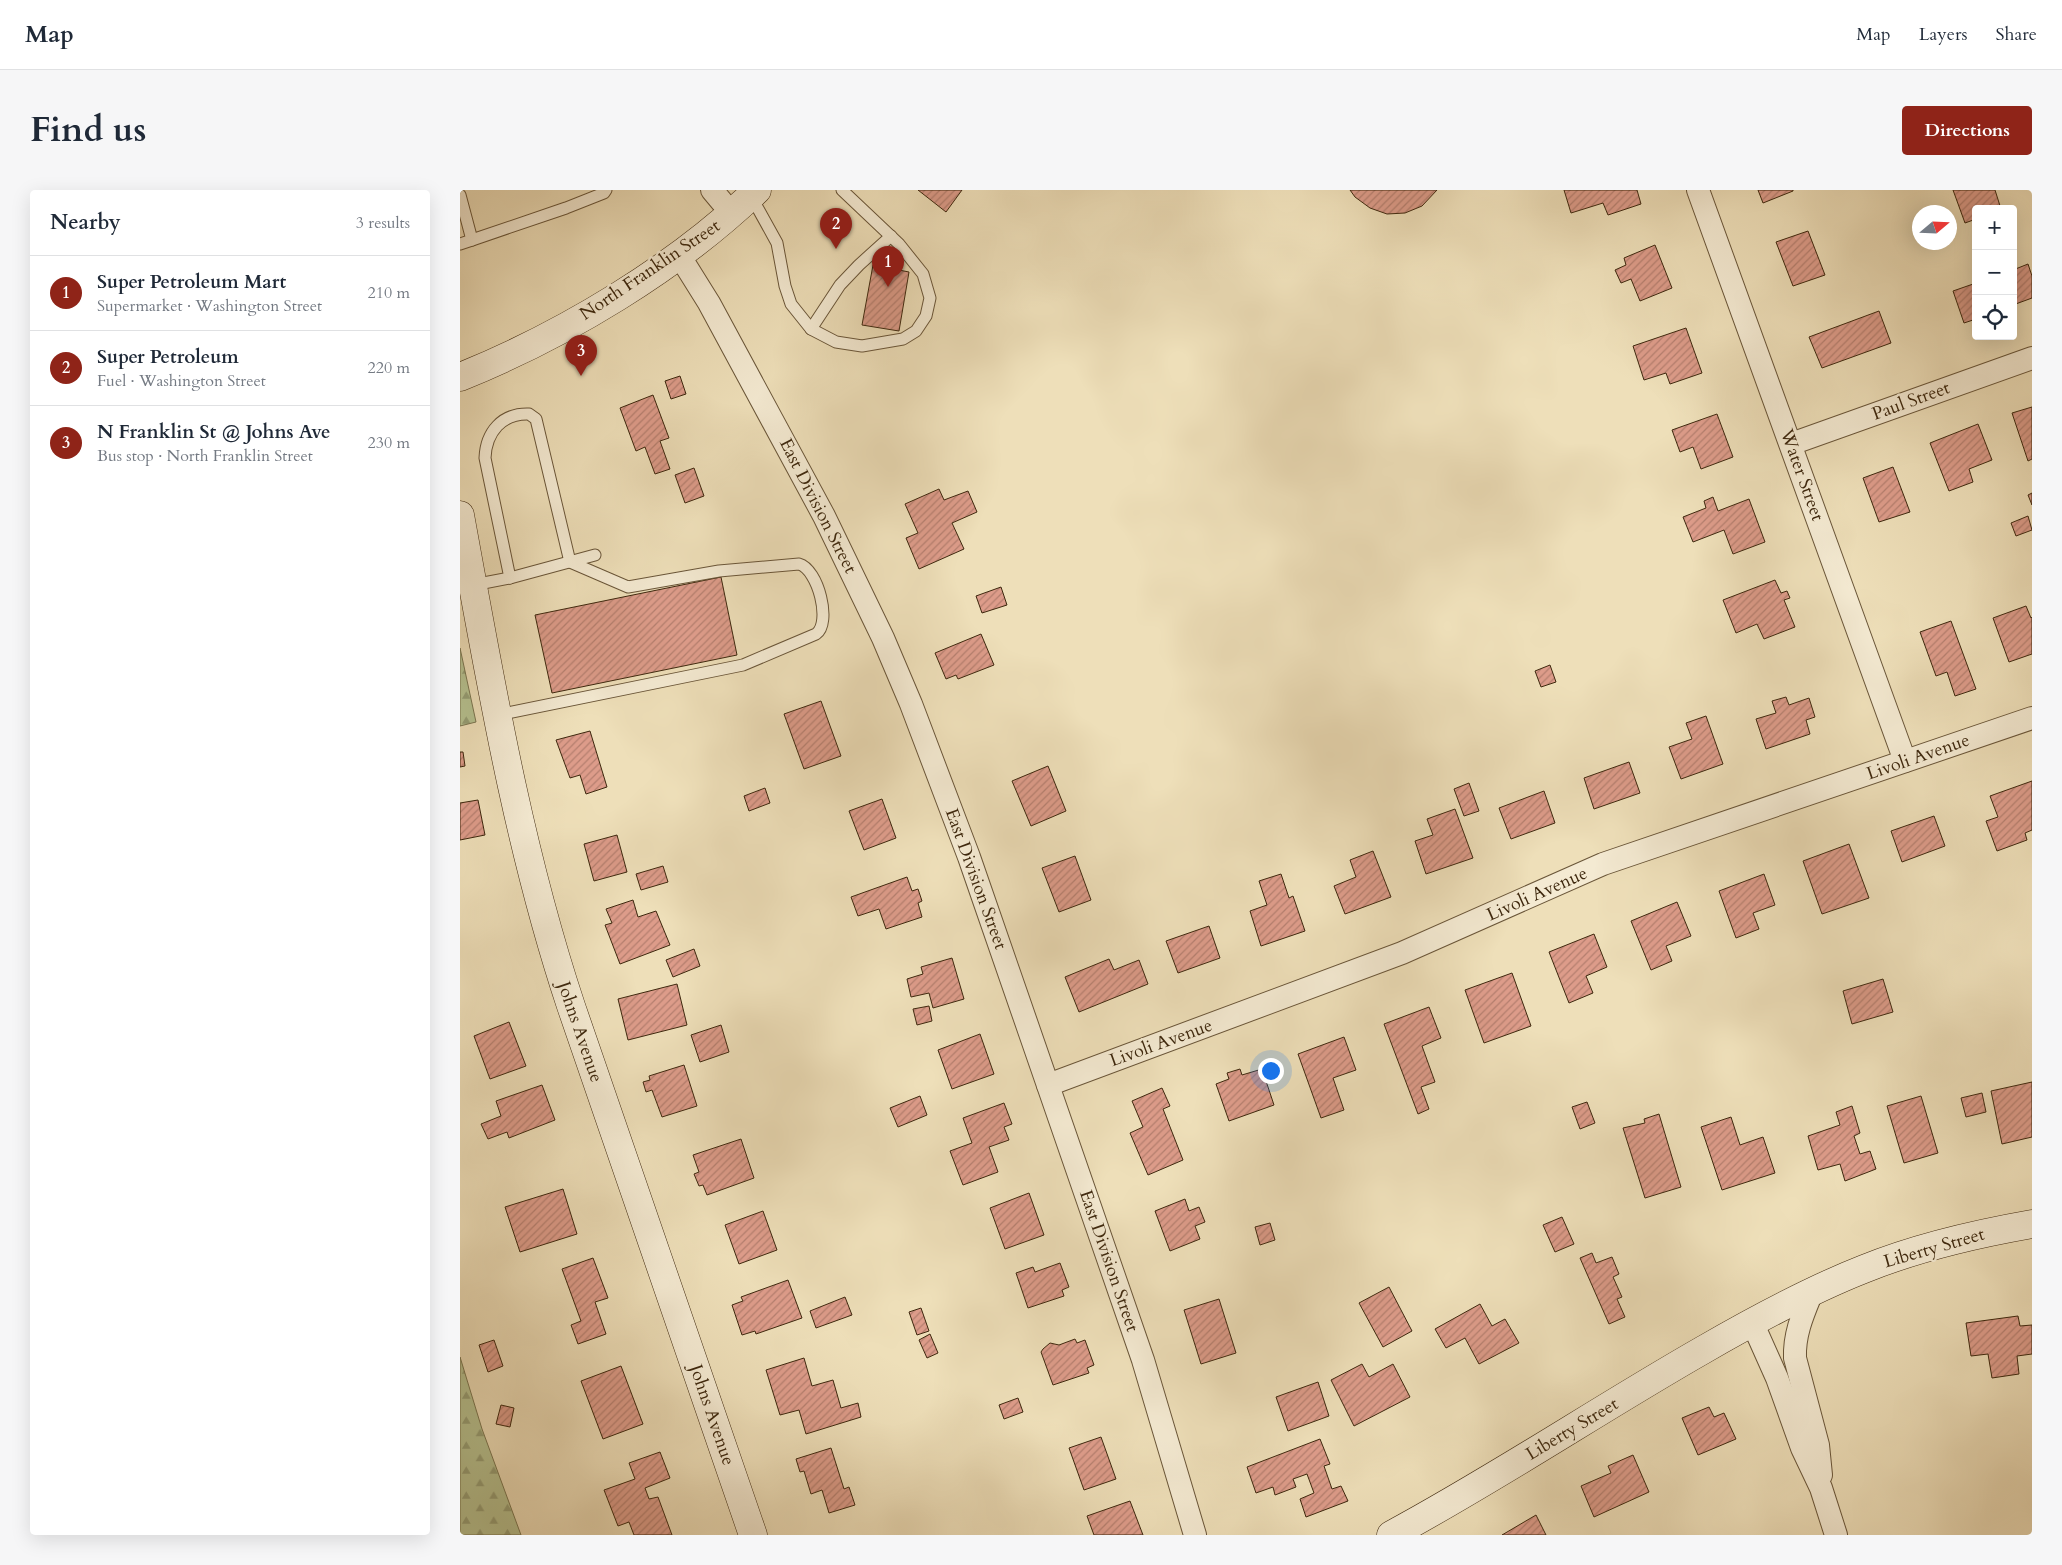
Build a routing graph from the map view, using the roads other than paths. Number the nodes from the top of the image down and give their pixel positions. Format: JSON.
{"nodes":[{"id":1,"x":606,"y":190,"type":"edge"},
{"id":2,"x":712,"y":190,"type":"edge"},
{"id":3,"x":842,"y":190,"type":"edge"},
{"id":4,"x":1698,"y":190,"type":"edge"},
{"id":5,"x":460,"y":195,"type":"edge"},
{"id":6,"x":747,"y":200,"type":"edge"},
{"id":7,"x":891,"y":236,"type":"junction"},
{"id":8,"x":472,"y":240,"type":"junction"},
{"id":9,"x":460,"y":244,"type":"edge"},
{"id":10,"x":679,"y":255,"type":"junction"},
{"id":11,"x":811,"y":329,"type":"junction"},
{"id":12,"x":2032,"y":358,"type":"edge"},
{"id":13,"x":460,"y":377,"type":"edge"},
{"id":14,"x":1791,"y":444,"type":"junction"},
{"id":15,"x":460,"y":515,"type":"edge"},
{"id":16,"x":595,"y":556,"type":"dead end"},
{"id":17,"x":570,"y":562,"type":"junction"},
{"id":18,"x":510,"y":578,"type":"junction"},
{"id":19,"x":473,"y":585,"type":"junction"},
{"id":20,"x":498,"y":715,"type":"junction"},
{"id":21,"x":2032,"y":718,"type":"edge"},
{"id":22,"x":1905,"y":761,"type":"junction"},
{"id":23,"x":1048,"y":1085,"type":"junction"},
{"id":24,"x":2032,"y":1224,"type":"edge"},
{"id":25,"x":1812,"y":1292,"type":"junction"},
{"id":26,"x":1752,"y":1322,"type":"junction"},
{"id":27,"x":1788,"y":1374,"type":"junction"},
{"id":28,"x":753,"y":1535,"type":"edge"},
{"id":29,"x":1195,"y":1535,"type":"edge"},
{"id":30,"x":1391,"y":1535,"type":"edge"},
{"id":31,"x":1836,"y":1535,"type":"edge"}],
"edges":[{"from":1,"to":8,"type":"lane"},
{"from":2,"to":6,"type":"street"},
{"from":3,"to":7,"type":"lane"},
{"from":4,"to":14,"type":"street","name":"Water Street"},
{"from":5,"to":8,"type":"lane"},
{"from":6,"to":10,"type":"street","name":"North Franklin Street"},
{"from":6,"to":11,"type":"lane"},
{"from":7,"to":11,"type":"lane"},
{"from":7,"to":11,"type":"lane"},
{"from":8,"to":9,"type":"lane"},
{"from":10,"to":13,"type":"street","name":"North Franklin Street"},
{"from":10,"to":23,"type":"street","name":"East Division Street"},
{"from":12,"to":14,"type":"street","name":"Paul Street"},
{"from":14,"to":22,"type":"street","name":"Water Street"},
{"from":15,"to":19,"type":"street","name":"Johns Avenue"},
{"from":16,"to":17,"type":"lane"},
{"from":17,"to":18,"type":"lane"},
{"from":17,"to":18,"type":"lane"},
{"from":17,"to":20,"type":"lane"},
{"from":18,"to":19,"type":"lane"},
{"from":19,"to":20,"type":"street","name":"Johns Avenue"},
{"from":20,"to":28,"type":"street","name":"Johns Avenue"},
{"from":21,"to":22,"type":"street","name":"Livoli Avenue"},
{"from":22,"to":23,"type":"street","name":"Livoli Avenue"},
{"from":23,"to":29,"type":"street","name":"East Division Street"},
{"from":24,"to":25,"type":"street","name":"Liberty Street"},
{"from":25,"to":26,"type":"street","name":"Liberty Street"},
{"from":25,"to":27,"type":"street"},
{"from":26,"to":27,"type":"street"},
{"from":26,"to":30,"type":"street","name":"Liberty Street"},
{"from":27,"to":31,"type":"street"}]}
